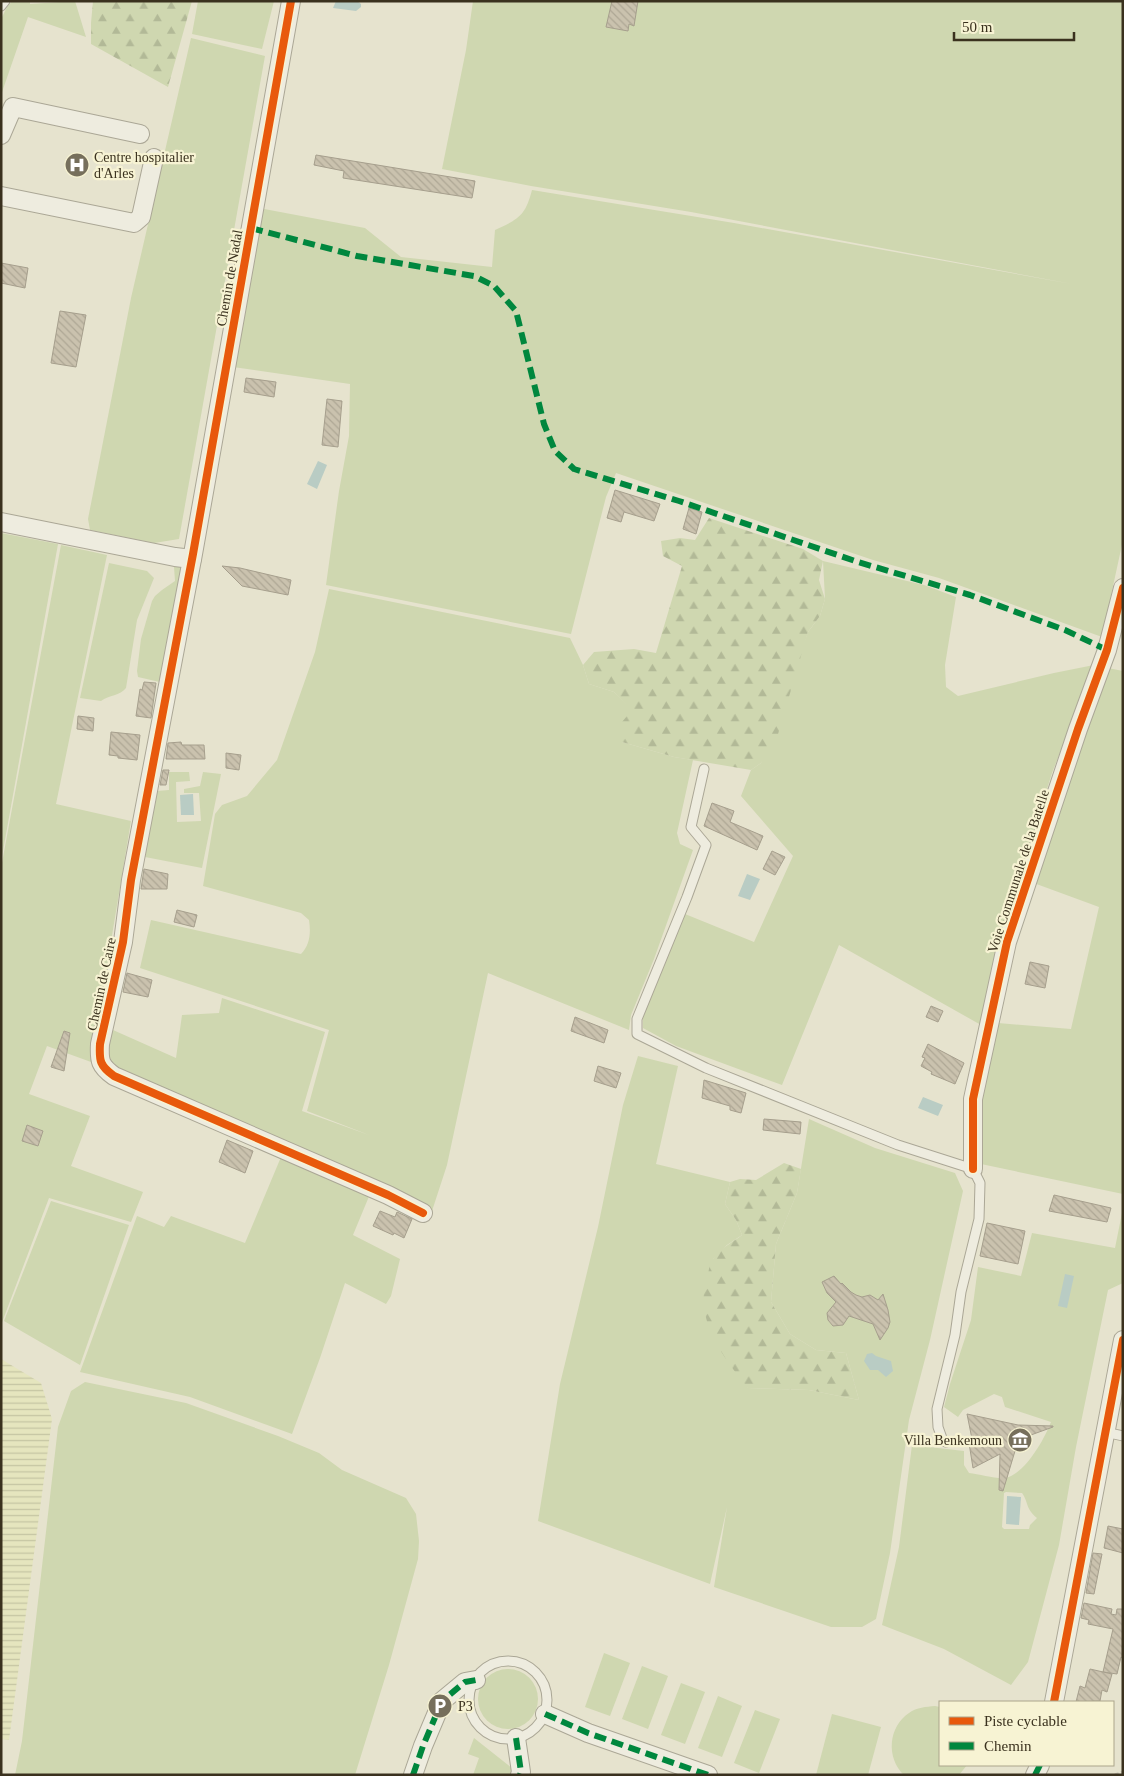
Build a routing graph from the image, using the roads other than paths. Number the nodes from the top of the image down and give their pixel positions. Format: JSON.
{"nodes":[{"id":1,"x":5,"y":1,"type":"edge"},
{"id":2,"x":291,"y":1,"type":"edge"},
{"id":3,"x":1,"y":6,"type":"edge"},
{"id":4,"x":140,"y":134,"type":"dead end"},
{"id":5,"x":1,"y":136,"type":"edge"},
{"id":6,"x":154,"y":158,"type":"dead end"},
{"id":7,"x":1,"y":196,"type":"edge"},
{"id":8,"x":1,"y":522,"type":"edge"},
{"id":9,"x":192,"y":560,"type":"junction"},
{"id":10,"x":1123,"y":588,"type":"edge"},
{"id":11,"x":704,"y":769,"type":"dead end"},
{"id":12,"x":973,"y":1169,"type":"junction"},
{"id":13,"x":422,"y":1213,"type":"dead end"},
{"id":14,"x":1123,"y":1340,"type":"edge"},
{"id":15,"x":1105,"y":1432,"type":"junction"},
{"id":16,"x":1123,"y":1436,"type":"edge"},
{"id":17,"x":946,"y":1442,"type":"dead end"},
{"id":18,"x":476,"y":1680,"type":"junction"},
{"id":19,"x":1054,"y":1701,"type":"edge"},
{"id":20,"x":545,"y":1714,"type":"junction"},
{"id":21,"x":516,"y":1738,"type":"junction"},
{"id":22,"x":413,"y":1775,"type":"edge"},
{"id":23,"x":520,"y":1775,"type":"edge"},
{"id":24,"x":708,"y":1775,"type":"edge"}],
"edges":[{"from":1,"to":3,"type":"lane"},
{"from":2,"to":9,"type":"street","name":"Chemin de Nadal"},
{"from":4,"to":5,"type":"street"},
{"from":6,"to":7,"type":"street"},
{"from":8,"to":9,"type":"street"},
{"from":9,"to":13,"type":"street","name":"Chemin de Caire"},
{"from":10,"to":12,"type":"street","name":"Voie Communale de la Batelle"},
{"from":11,"to":12,"type":"lane"},
{"from":12,"to":17,"type":"lane"},
{"from":14,"to":15,"type":"street"},
{"from":15,"to":16,"type":"lane"},
{"from":15,"to":19,"type":"street"},
{"from":18,"to":20,"type":"lane"},
{"from":18,"to":21,"type":"lane"},
{"from":18,"to":22,"type":"street"},
{"from":20,"to":21,"type":"lane"},
{"from":20,"to":24,"type":"street"},
{"from":21,"to":23,"type":"street"}]}
